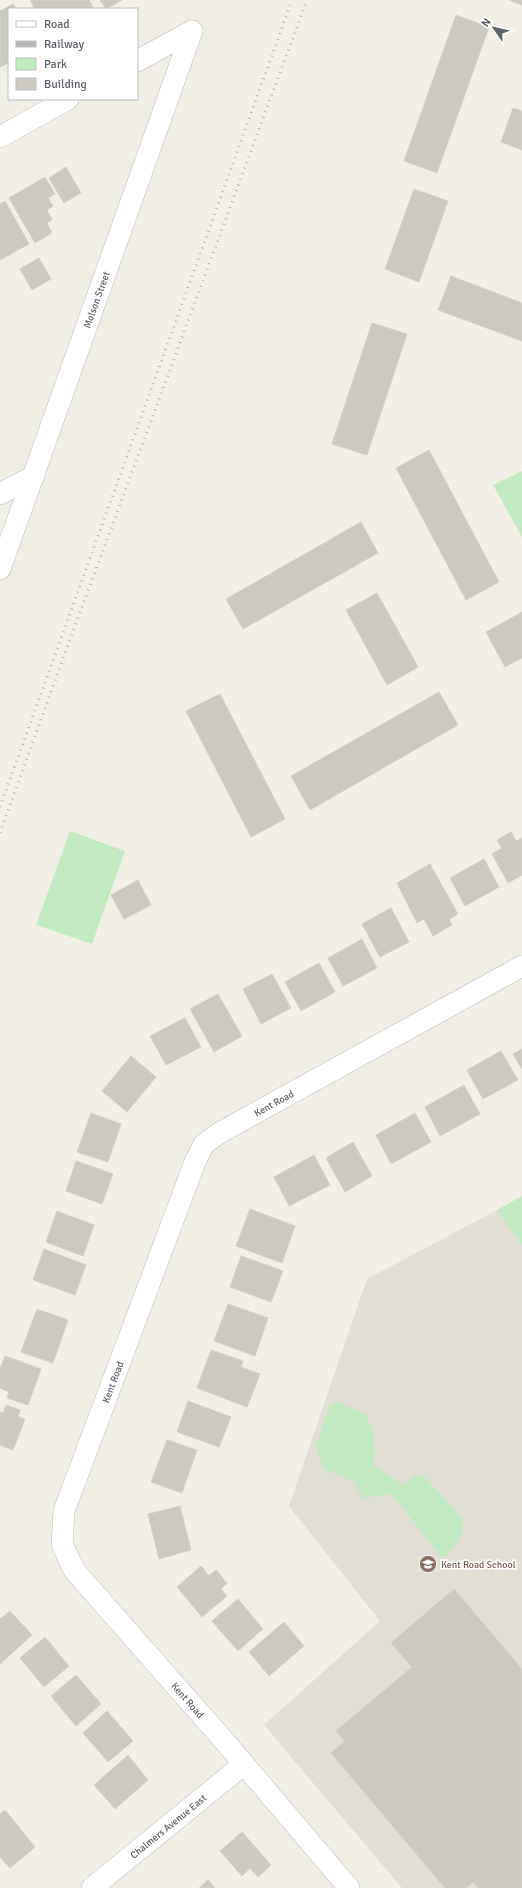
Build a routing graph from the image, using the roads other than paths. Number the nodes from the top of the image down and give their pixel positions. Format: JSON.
{"nodes":[{"id":1,"x":138,"y":60,"type":"edge"},
{"id":2,"x":66,"y":100,"type":"edge"},
{"id":3,"x":0,"y":137,"type":"edge"},
{"id":4,"x":34,"y":476,"type":"junction"},
{"id":5,"x":0,"y":494,"type":"edge"},
{"id":6,"x":0,"y":568,"type":"edge"},
{"id":7,"x":522,"y":966,"type":"edge"},
{"id":8,"x":244,"y":1764,"type":"junction"},
{"id":9,"x":92,"y":1888,"type":"edge"},
{"id":10,"x":349,"y":1888,"type":"edge"}],
"edges":[{"from":1,"to":4,"type":"street","name":"Molson Street"},
{"from":2,"to":3,"type":"street"},
{"from":4,"to":5,"type":"street"},
{"from":4,"to":6,"type":"street","name":"Molson Street"},
{"from":7,"to":8,"type":"street","name":"Kent Road"},
{"from":8,"to":9,"type":"street","name":"Chalmers Avenue East"},
{"from":8,"to":10,"type":"street","name":"Kent Road"}]}
